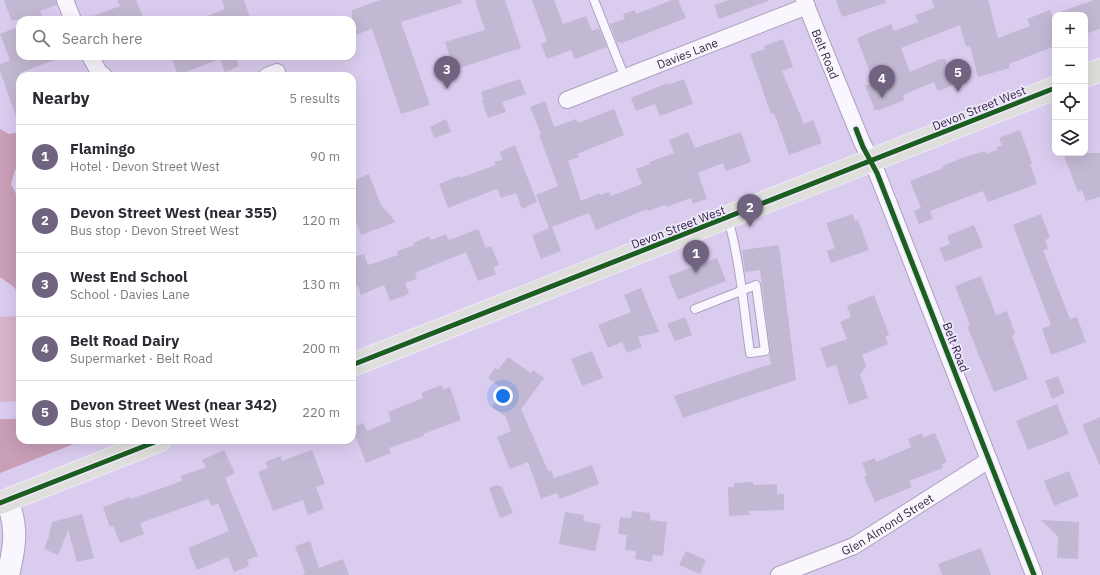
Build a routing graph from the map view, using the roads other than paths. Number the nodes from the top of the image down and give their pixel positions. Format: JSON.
{"nodes":[{"id":1,"x":65,"y":0,"type":"edge"},
{"id":2,"x":594,"y":0,"type":"edge"},
{"id":3,"x":805,"y":3,"type":"edge"},
{"id":4,"x":71,"y":16,"type":"edge"},
{"id":5,"x":92,"y":60,"type":"edge"},
{"id":6,"x":1100,"y":70,"type":"edge"},
{"id":7,"x":99,"y":72,"type":"edge"},
{"id":8,"x":1088,"y":75,"type":"edge"},
{"id":9,"x":624,"y":78,"type":"junction"},
{"id":10,"x":1052,"y":89,"type":"edge"},
{"id":11,"x":567,"y":100,"type":"dead end"},
{"id":12,"x":871,"y":162,"type":"junction"},
{"id":13,"x":728,"y":218,"type":"junction"},
{"id":14,"x":741,"y":290,"type":"junction"},
{"id":15,"x":695,"y":308,"type":"dead end"},
{"id":16,"x":356,"y":363,"type":"edge"},
{"id":17,"x":150,"y":444,"type":"edge"},
{"id":18,"x":989,"y":460,"type":"junction"},
{"id":19,"x":4,"y":501,"type":"edge"},
{"id":20,"x":8,"y":575,"type":"edge"},
{"id":21,"x":778,"y":575,"type":"edge"},
{"id":22,"x":1034,"y":575,"type":"edge"}],
"edges":[{"from":1,"to":4,"type":"street"},
{"from":2,"to":9,"type":"lane"},
{"from":3,"to":9,"type":"street","name":"Davies Lane"},
{"from":3,"to":12,"type":"street","name":"Belt Road"},
{"from":5,"to":7,"type":"street"},
{"from":6,"to":8,"type":"main road"},
{"from":9,"to":11,"type":"street","name":"Davies Lane"},
{"from":10,"to":12,"type":"main road","name":"Devon Street West"},
{"from":12,"to":13,"type":"main road","name":"Devon Street West"},
{"from":12,"to":18,"type":"street","name":"Belt Road"},
{"from":13,"to":14,"type":"lane"},
{"from":13,"to":16,"type":"main road","name":"Devon Street West"},
{"from":14,"to":14,"type":"lane"},
{"from":14,"to":15,"type":"lane"},
{"from":17,"to":19,"type":"main road"},
{"from":18,"to":21,"type":"street","name":"Glen Almond Street"},
{"from":18,"to":22,"type":"street","name":"Belt Road"},
{"from":19,"to":20,"type":"street"}]}
